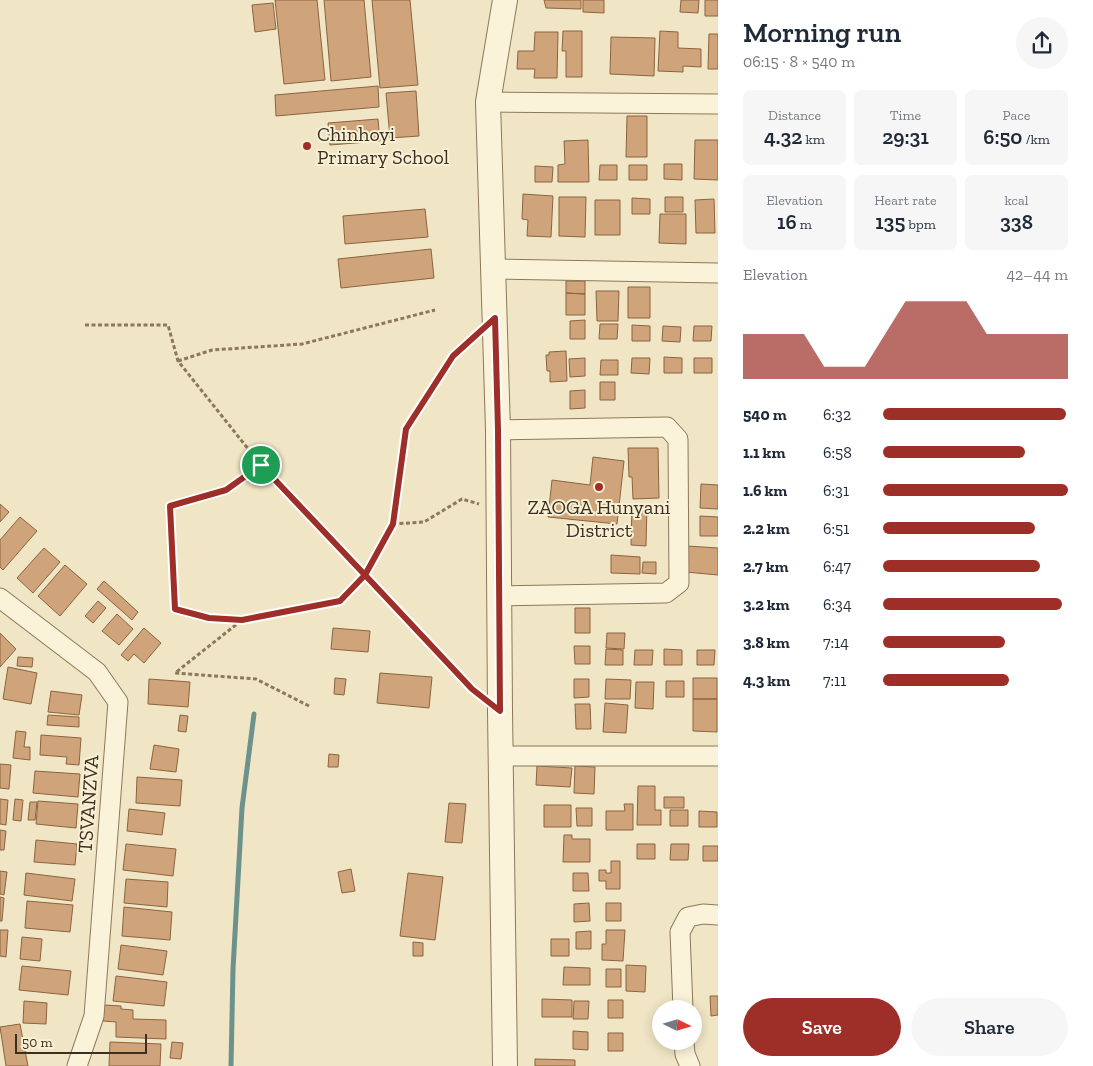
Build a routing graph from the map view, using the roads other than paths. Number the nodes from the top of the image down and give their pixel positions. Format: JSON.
{"nodes":[{"id":1,"x":505,"y":0,"type":"edge"},
{"id":2,"x":488,"y":102,"type":"junction"},
{"id":3,"x":718,"y":104,"type":"edge"},
{"id":4,"x":494,"y":269,"type":"junction"},
{"id":5,"x":718,"y":273,"type":"edge"},
{"id":6,"x":498,"y":430,"type":"junction"},
{"id":7,"x":500,"y":596,"type":"junction"},
{"id":8,"x":0,"y":598,"type":"edge"},
{"id":9,"x":501,"y":756,"type":"junction"},
{"id":10,"x":718,"y":756,"type":"edge"},
{"id":11,"x":718,"y":914,"type":"edge"},
{"id":12,"x":683,"y":1000,"type":"edge"},
{"id":13,"x":685,"y":1050,"type":"edge"},
{"id":14,"x":77,"y":1066,"type":"edge"},
{"id":15,"x":505,"y":1066,"type":"edge"},
{"id":16,"x":690,"y":1066,"type":"edge"}],
"edges":[{"from":1,"to":2,"type":"street"},
{"from":2,"to":3,"type":"street"},
{"from":2,"to":4,"type":"street"},
{"from":4,"to":5,"type":"street"},
{"from":4,"to":6,"type":"street"},
{"from":6,"to":7,"type":"street"},
{"from":6,"to":7,"type":"street"},
{"from":7,"to":9,"type":"street"},
{"from":8,"to":14,"type":"street","name":"TSVANZVA"},
{"from":9,"to":10,"type":"street"},
{"from":9,"to":15,"type":"street"},
{"from":11,"to":12,"type":"street"},
{"from":13,"to":16,"type":"street"}]}
